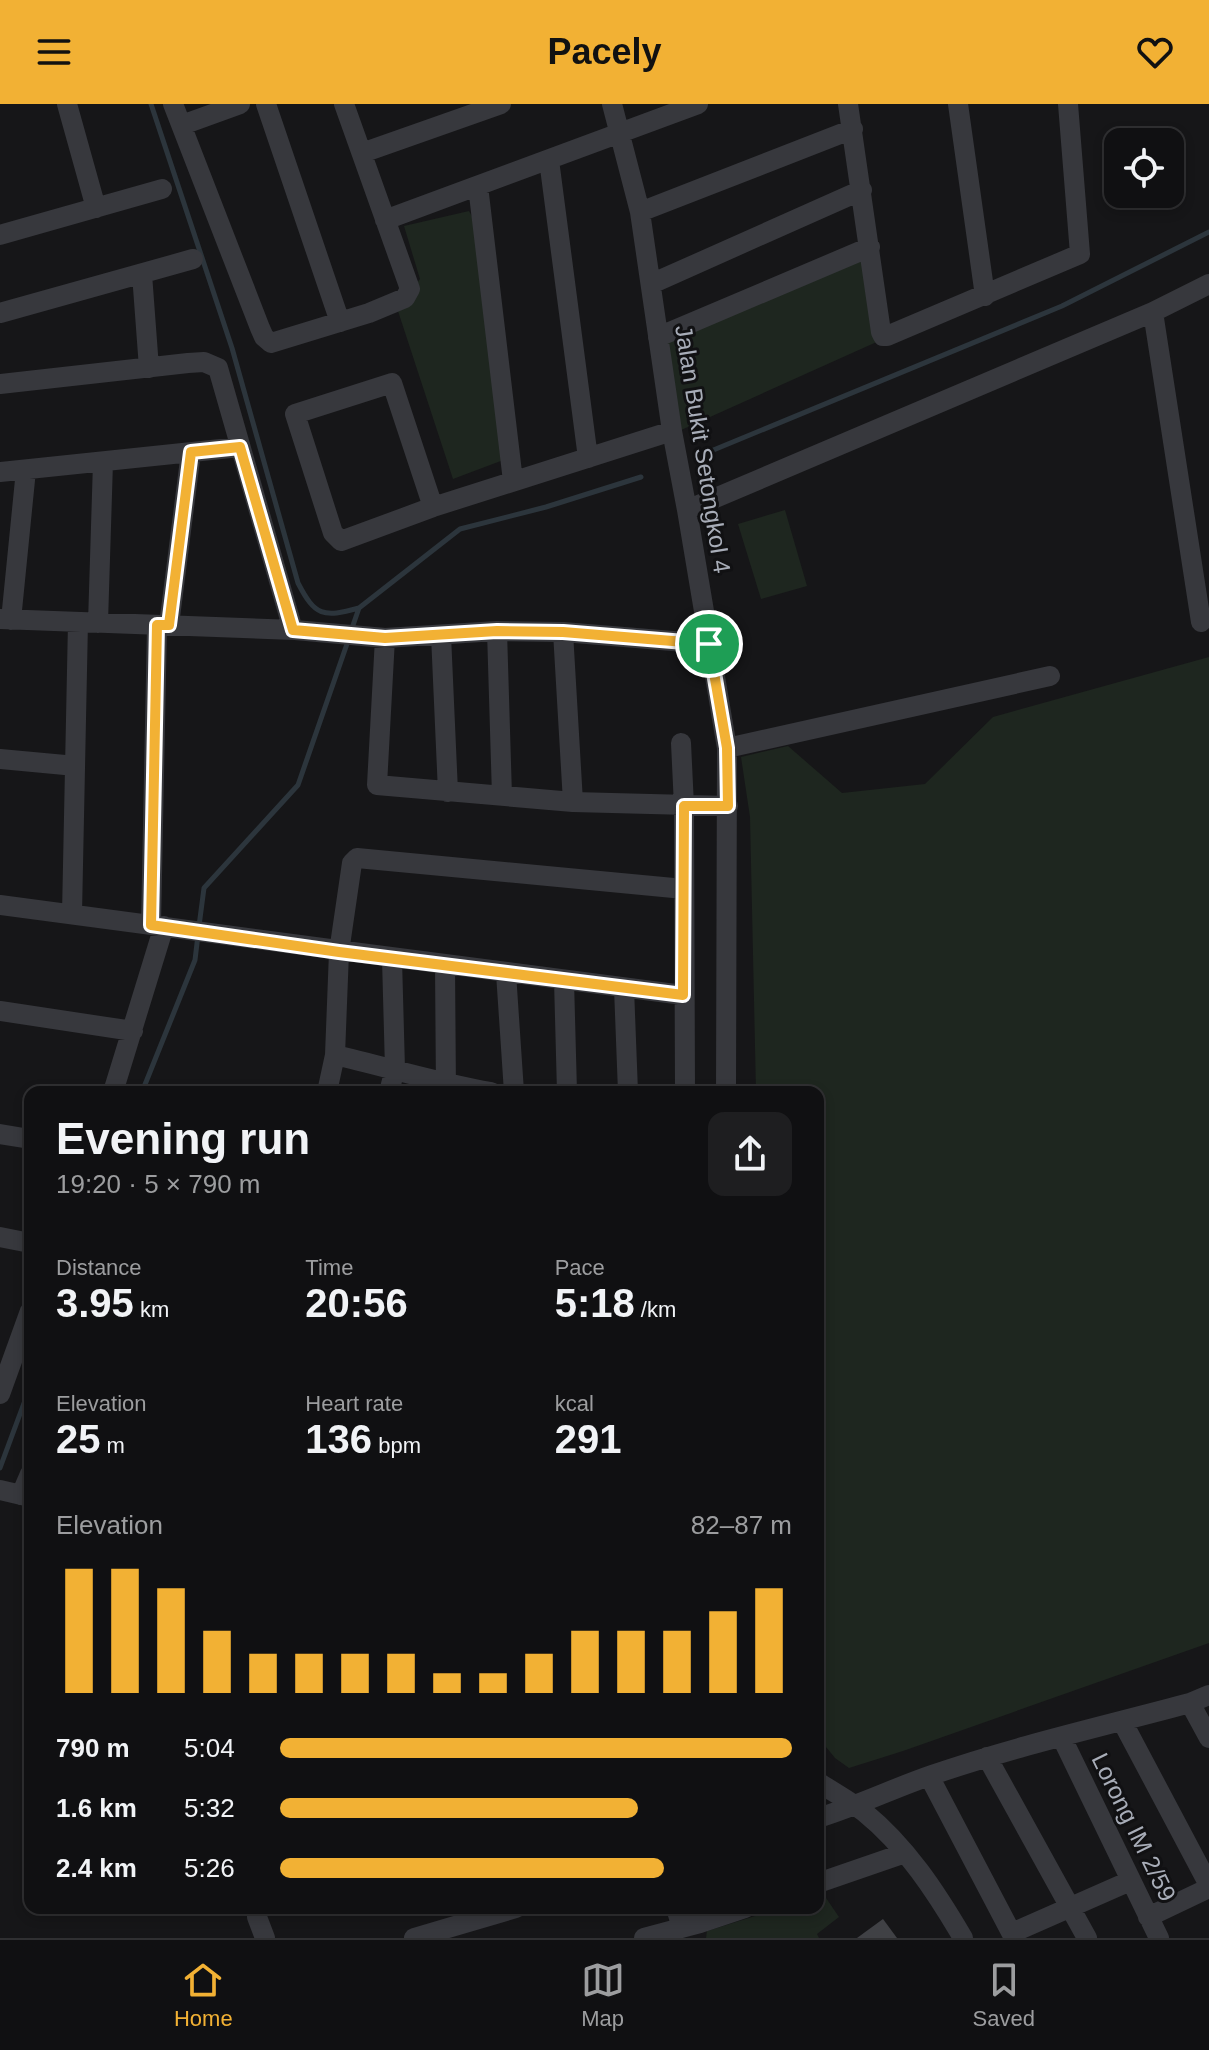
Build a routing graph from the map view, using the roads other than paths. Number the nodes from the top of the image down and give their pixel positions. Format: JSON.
{"nodes":[{"id":1,"x":67,"y":104,"type":"edge"},
{"id":2,"x":173,"y":104,"type":"edge"},
{"id":3,"x":240,"y":104,"type":"edge"},
{"id":4,"x":266,"y":104,"type":"edge"},
{"id":5,"x":344,"y":104,"type":"edge"},
{"id":6,"x":501,"y":104,"type":"edge"},
{"id":7,"x":612,"y":104,"type":"edge"},
{"id":8,"x":698,"y":104,"type":"edge"},
{"id":9,"x":958,"y":104,"type":"edge"},
{"id":10,"x":1068,"y":104,"type":"edge"},
{"id":11,"x":853,"y":111,"type":"edge"},
{"id":12,"x":182,"y":125,"type":"junction"},
{"id":13,"x":621,"y":135,"type":"junction"},
{"id":14,"x":362,"y":153,"type":"junction"},
{"id":15,"x":549,"y":160,"type":"junction"},
{"id":16,"x":478,"y":186,"type":"junction"},
{"id":17,"x":162,"y":189,"type":"dead end"},
{"id":18,"x":862,"y":190,"type":"junction"},
{"id":19,"x":96,"y":208,"type":"junction"},
{"id":20,"x":640,"y":212,"type":"junction"},
{"id":21,"x":385,"y":220,"type":"junction"},
{"id":22,"x":0,"y":235,"type":"edge"},
{"id":23,"x":870,"y":247,"type":"junction"},
{"id":24,"x":193,"y":259,"type":"dead end"},
{"id":25,"x":142,"y":274,"type":"junction"},
{"id":26,"x":651,"y":284,"type":"junction"},
{"id":27,"x":1209,"y":284,"type":"edge"},
{"id":28,"x":985,"y":296,"type":"junction"},
{"id":29,"x":1153,"y":312,"type":"junction"},
{"id":30,"x":0,"y":313,"type":"edge"},
{"id":31,"x":340,"y":322,"type":"junction"},
{"id":32,"x":658,"y":337,"type":"junction"},
{"id":33,"x":149,"y":368,"type":"junction"},
{"id":34,"x":0,"y":384,"type":"edge"},
{"id":35,"x":672,"y":431,"type":"junction"},
{"id":36,"x":240,"y":447,"type":"junction"},
{"id":37,"x":191,"y":452,"type":"junction"},
{"id":38,"x":588,"y":458,"type":"junction"},
{"id":39,"x":103,"y":462,"type":"junction"},
{"id":40,"x":26,"y":470,"type":"junction"},
{"id":41,"x":0,"y":472,"type":"edge"},
{"id":42,"x":513,"y":481,"type":"junction"},
{"id":43,"x":433,"y":507,"type":"junction"},
{"id":44,"x":687,"y":510,"type":"junction"},
{"id":45,"x":6,"y":620,"type":"edge"},
{"id":46,"x":1201,"y":622,"type":"dead end"},
{"id":47,"x":88,"y":623,"type":"junction"},
{"id":48,"x":163,"y":625,"type":"junction"},
{"id":49,"x":294,"y":630,"type":"junction"},
{"id":50,"x":497,"y":631,"type":"junction"},
{"id":51,"x":563,"y":632,"type":"junction"},
{"id":52,"x":441,"y":635,"type":"junction"},
{"id":53,"x":385,"y":638,"type":"junction"},
{"id":54,"x":709,"y":644,"type":"junction"},
{"id":55,"x":1050,"y":676,"type":"dead end"},
{"id":56,"x":681,"y":743,"type":"dead end"},
{"id":57,"x":727,"y":748,"type":"junction"},
{"id":58,"x":0,"y":759,"type":"edge"},
{"id":59,"x":73,"y":763,"type":"junction"},
{"id":60,"x":448,"y":792,"type":"junction"},
{"id":61,"x":502,"y":796,"type":"junction"},
{"id":62,"x":573,"y":802,"type":"junction"},
{"id":63,"x":684,"y":806,"type":"junction"},
{"id":64,"x":728,"y":806,"type":"junction"},
{"id":65,"x":684,"y":889,"type":"junction"},
{"id":66,"x":0,"y":905,"type":"edge"},
{"id":67,"x":72,"y":914,"type":"junction"},
{"id":68,"x":160,"y":926,"type":"junction"},
{"id":69,"x":339,"y":952,"type":"junction"},
{"id":70,"x":392,"y":959,"type":"junction"},
{"id":71,"x":445,"y":965,"type":"junction"},
{"id":72,"x":506,"y":973,"type":"junction"},
{"id":73,"x":564,"y":980,"type":"junction"},
{"id":74,"x":624,"y":988,"type":"junction"},
{"id":75,"x":683,"y":995,"type":"junction"},
{"id":76,"x":0,"y":1011,"type":"edge"},
{"id":77,"x":133,"y":1031,"type":"junction"},
{"id":78,"x":335,"y":1055,"type":"junction"},
{"id":79,"x":395,"y":1069,"type":"junction"},
{"id":80,"x":115,"y":1086,"type":"edge"},
{"id":81,"x":328,"y":1086,"type":"edge"},
{"id":82,"x":391,"y":1086,"type":"edge"},
{"id":83,"x":441,"y":1086,"type":"edge"},
{"id":84,"x":446,"y":1086,"type":"edge"},
{"id":85,"x":514,"y":1086,"type":"edge"},
{"id":86,"x":567,"y":1086,"type":"edge"},
{"id":87,"x":628,"y":1086,"type":"edge"},
{"id":88,"x":685,"y":1086,"type":"edge"},
{"id":89,"x":726,"y":1086,"type":"edge"},
{"id":90,"x":0,"y":1134,"type":"edge"},
{"id":91,"x":24,"y":1138,"type":"edge"},
{"id":92,"x":0,"y":1237,"type":"edge"},
{"id":93,"x":24,"y":1242,"type":"edge"},
{"id":94,"x":24,"y":1328,"type":"edge"},
{"id":95,"x":0,"y":1394,"type":"edge"},
{"id":96,"x":1200,"y":1699,"type":"edge"},
{"id":97,"x":1122,"y":1721,"type":"junction"},
{"id":98,"x":1062,"y":1738,"type":"junction"},
{"id":99,"x":1209,"y":1738,"type":"edge"},
{"id":100,"x":987,"y":1757,"type":"junction"},
{"id":101,"x":929,"y":1776,"type":"junction"},
{"id":102,"x":824,"y":1786,"type":"edge"},
{"id":103,"x":856,"y":1806,"type":"junction"},
{"id":104,"x":824,"y":1816,"type":"edge"},
{"id":105,"x":905,"y":1853,"type":"junction"},
{"id":106,"x":824,"y":1881,"type":"edge"},
{"id":107,"x":1130,"y":1881,"type":"junction"},
{"id":108,"x":1209,"y":1887,"type":"edge"},
{"id":109,"x":1071,"y":1908,"type":"junction"},
{"id":110,"x":257,"y":1914,"type":"edge"},
{"id":111,"x":506,"y":1914,"type":"edge"},
{"id":112,"x":681,"y":1914,"type":"edge"},
{"id":113,"x":731,"y":1914,"type":"edge"},
{"id":114,"x":1148,"y":1917,"type":"junction"},
{"id":115,"x":481,"y":1929,"type":"edge"},
{"id":116,"x":694,"y":1930,"type":"edge"},
{"id":117,"x":1013,"y":1936,"type":"edge"},
{"id":118,"x":265,"y":1938,"type":"edge"},
{"id":119,"x":414,"y":1938,"type":"edge"},
{"id":120,"x":644,"y":1938,"type":"edge"},
{"id":121,"x":963,"y":1938,"type":"edge"},
{"id":122,"x":1087,"y":1938,"type":"edge"},
{"id":123,"x":1159,"y":1938,"type":"edge"}],
"edges":[{"from":1,"to":19,"type":"street"},
{"from":2,"to":12,"type":"street"},
{"from":3,"to":12,"type":"street"},
{"from":4,"to":31,"type":"street"},
{"from":5,"to":14,"type":"street"},
{"from":6,"to":14,"type":"street"},
{"from":7,"to":13,"type":"street","name":"Jalan Bukit Setongkol 4"},
{"from":8,"to":13,"type":"street"},
{"from":9,"to":28,"type":"street"},
{"from":10,"to":28,"type":"street"},
{"from":11,"to":18,"type":"street"},
{"from":11,"to":20,"type":"street"},
{"from":12,"to":31,"type":"street"},
{"from":13,"to":15,"type":"street"},
{"from":13,"to":20,"type":"street","name":"Jalan Bukit Setongkol 4"},
{"from":14,"to":21,"type":"street"},
{"from":15,"to":16,"type":"street"},
{"from":15,"to":38,"type":"street"},
{"from":16,"to":21,"type":"street"},
{"from":16,"to":42,"type":"street"},
{"from":17,"to":19,"type":"street"},
{"from":18,"to":23,"type":"street"},
{"from":18,"to":26,"type":"street"},
{"from":19,"to":22,"type":"street"},
{"from":20,"to":26,"type":"street","name":"Jalan Bukit Setongkol 4"},
{"from":21,"to":31,"type":"street"},
{"from":23,"to":28,"type":"street"},
{"from":23,"to":32,"type":"street"},
{"from":24,"to":25,"type":"street"},
{"from":25,"to":30,"type":"street"},
{"from":25,"to":33,"type":"street"},
{"from":26,"to":32,"type":"street","name":"Jalan Bukit Setongkol 4"},
{"from":27,"to":29,"type":"street"},
{"from":29,"to":44,"type":"street"},
{"from":29,"to":46,"type":"street"},
{"from":32,"to":35,"type":"street","name":"Jalan Bukit Setongkol 4"},
{"from":33,"to":34,"type":"street"},
{"from":33,"to":36,"type":"street"},
{"from":35,"to":38,"type":"street"},
{"from":35,"to":44,"type":"street","name":"Jalan Bukit Setongkol 4"},
{"from":36,"to":37,"type":"street"},
{"from":36,"to":49,"type":"street"},
{"from":37,"to":39,"type":"street"},
{"from":37,"to":48,"type":"street"},
{"from":38,"to":42,"type":"street"},
{"from":39,"to":40,"type":"street"},
{"from":39,"to":47,"type":"street"},
{"from":40,"to":41,"type":"street"},
{"from":40,"to":45,"type":"street"},
{"from":42,"to":43,"type":"street"},
{"from":43,"to":43,"type":"street"},
{"from":44,"to":54,"type":"street","name":"Jalan Bukit Setongkol 4"},
{"from":45,"to":47,"type":"street"},
{"from":47,"to":48,"type":"street"},
{"from":47,"to":59,"type":"street"},
{"from":48,"to":49,"type":"street"},
{"from":48,"to":68,"type":"street"},
{"from":49,"to":53,"type":"street"},
{"from":50,"to":51,"type":"street"},
{"from":50,"to":52,"type":"street"},
{"from":50,"to":61,"type":"street"},
{"from":51,"to":54,"type":"street"},
{"from":51,"to":62,"type":"street"},
{"from":52,"to":53,"type":"street"},
{"from":52,"to":60,"type":"street"},
{"from":53,"to":60,"type":"street"},
{"from":54,"to":57,"type":"street","name":"Jalan Bukit Setongkol 4"},
{"from":55,"to":57,"type":"street"},
{"from":56,"to":63,"type":"street"},
{"from":57,"to":64,"type":"street","name":"Jalan Bukit Setongkol 4"},
{"from":58,"to":59,"type":"street"},
{"from":59,"to":67,"type":"street"},
{"from":60,"to":61,"type":"street"},
{"from":61,"to":62,"type":"street"},
{"from":62,"to":63,"type":"street"},
{"from":63,"to":64,"type":"street"},
{"from":63,"to":65,"type":"street"},
{"from":64,"to":89,"type":"street","name":"Jalan Bukit Setongkol 4"},
{"from":65,"to":69,"type":"street"},
{"from":65,"to":75,"type":"street"},
{"from":66,"to":67,"type":"street"},
{"from":67,"to":68,"type":"street"},
{"from":68,"to":69,"type":"street"},
{"from":68,"to":77,"type":"street"},
{"from":69,"to":70,"type":"street"},
{"from":69,"to":78,"type":"street"},
{"from":70,"to":71,"type":"street"},
{"from":70,"to":79,"type":"street"},
{"from":71,"to":72,"type":"street"},
{"from":71,"to":84,"type":"street"},
{"from":72,"to":73,"type":"street"},
{"from":72,"to":85,"type":"street"},
{"from":73,"to":74,"type":"street"},
{"from":73,"to":86,"type":"street"},
{"from":74,"to":75,"type":"street"},
{"from":74,"to":87,"type":"street"},
{"from":75,"to":88,"type":"street"},
{"from":76,"to":77,"type":"street"},
{"from":77,"to":80,"type":"street"},
{"from":78,"to":79,"type":"street"},
{"from":78,"to":81,"type":"street"},
{"from":79,"to":82,"type":"street"},
{"from":79,"to":83,"type":"street"},
{"from":90,"to":91,"type":"street"},
{"from":92,"to":93,"type":"street"},
{"from":94,"to":95,"type":"street"},
{"from":96,"to":97,"type":"street"},
{"from":96,"to":99,"type":"street"},
{"from":97,"to":98,"type":"street"},
{"from":97,"to":108,"type":"street"},
{"from":98,"to":100,"type":"street"},
{"from":98,"to":107,"type":"street","name":"Lorong IM 2/59"},
{"from":100,"to":101,"type":"street"},
{"from":100,"to":109,"type":"street"},
{"from":101,"to":103,"type":"street"},
{"from":101,"to":117,"type":"street"},
{"from":102,"to":103,"type":"street"},
{"from":103,"to":104,"type":"street"},
{"from":103,"to":105,"type":"street"},
{"from":105,"to":106,"type":"street"},
{"from":105,"to":121,"type":"street"},
{"from":107,"to":109,"type":"street"},
{"from":107,"to":114,"type":"street","name":"Lorong IM 2/59"},
{"from":108,"to":114,"type":"street"},
{"from":109,"to":117,"type":"street"},
{"from":109,"to":122,"type":"street"},
{"from":110,"to":118,"type":"street"},
{"from":111,"to":115,"type":"street"},
{"from":112,"to":116,"type":"street"},
{"from":113,"to":116,"type":"street"},
{"from":114,"to":123,"type":"street","name":"Lorong IM 2/59"},
{"from":115,"to":119,"type":"street"},
{"from":116,"to":120,"type":"street"}]}
